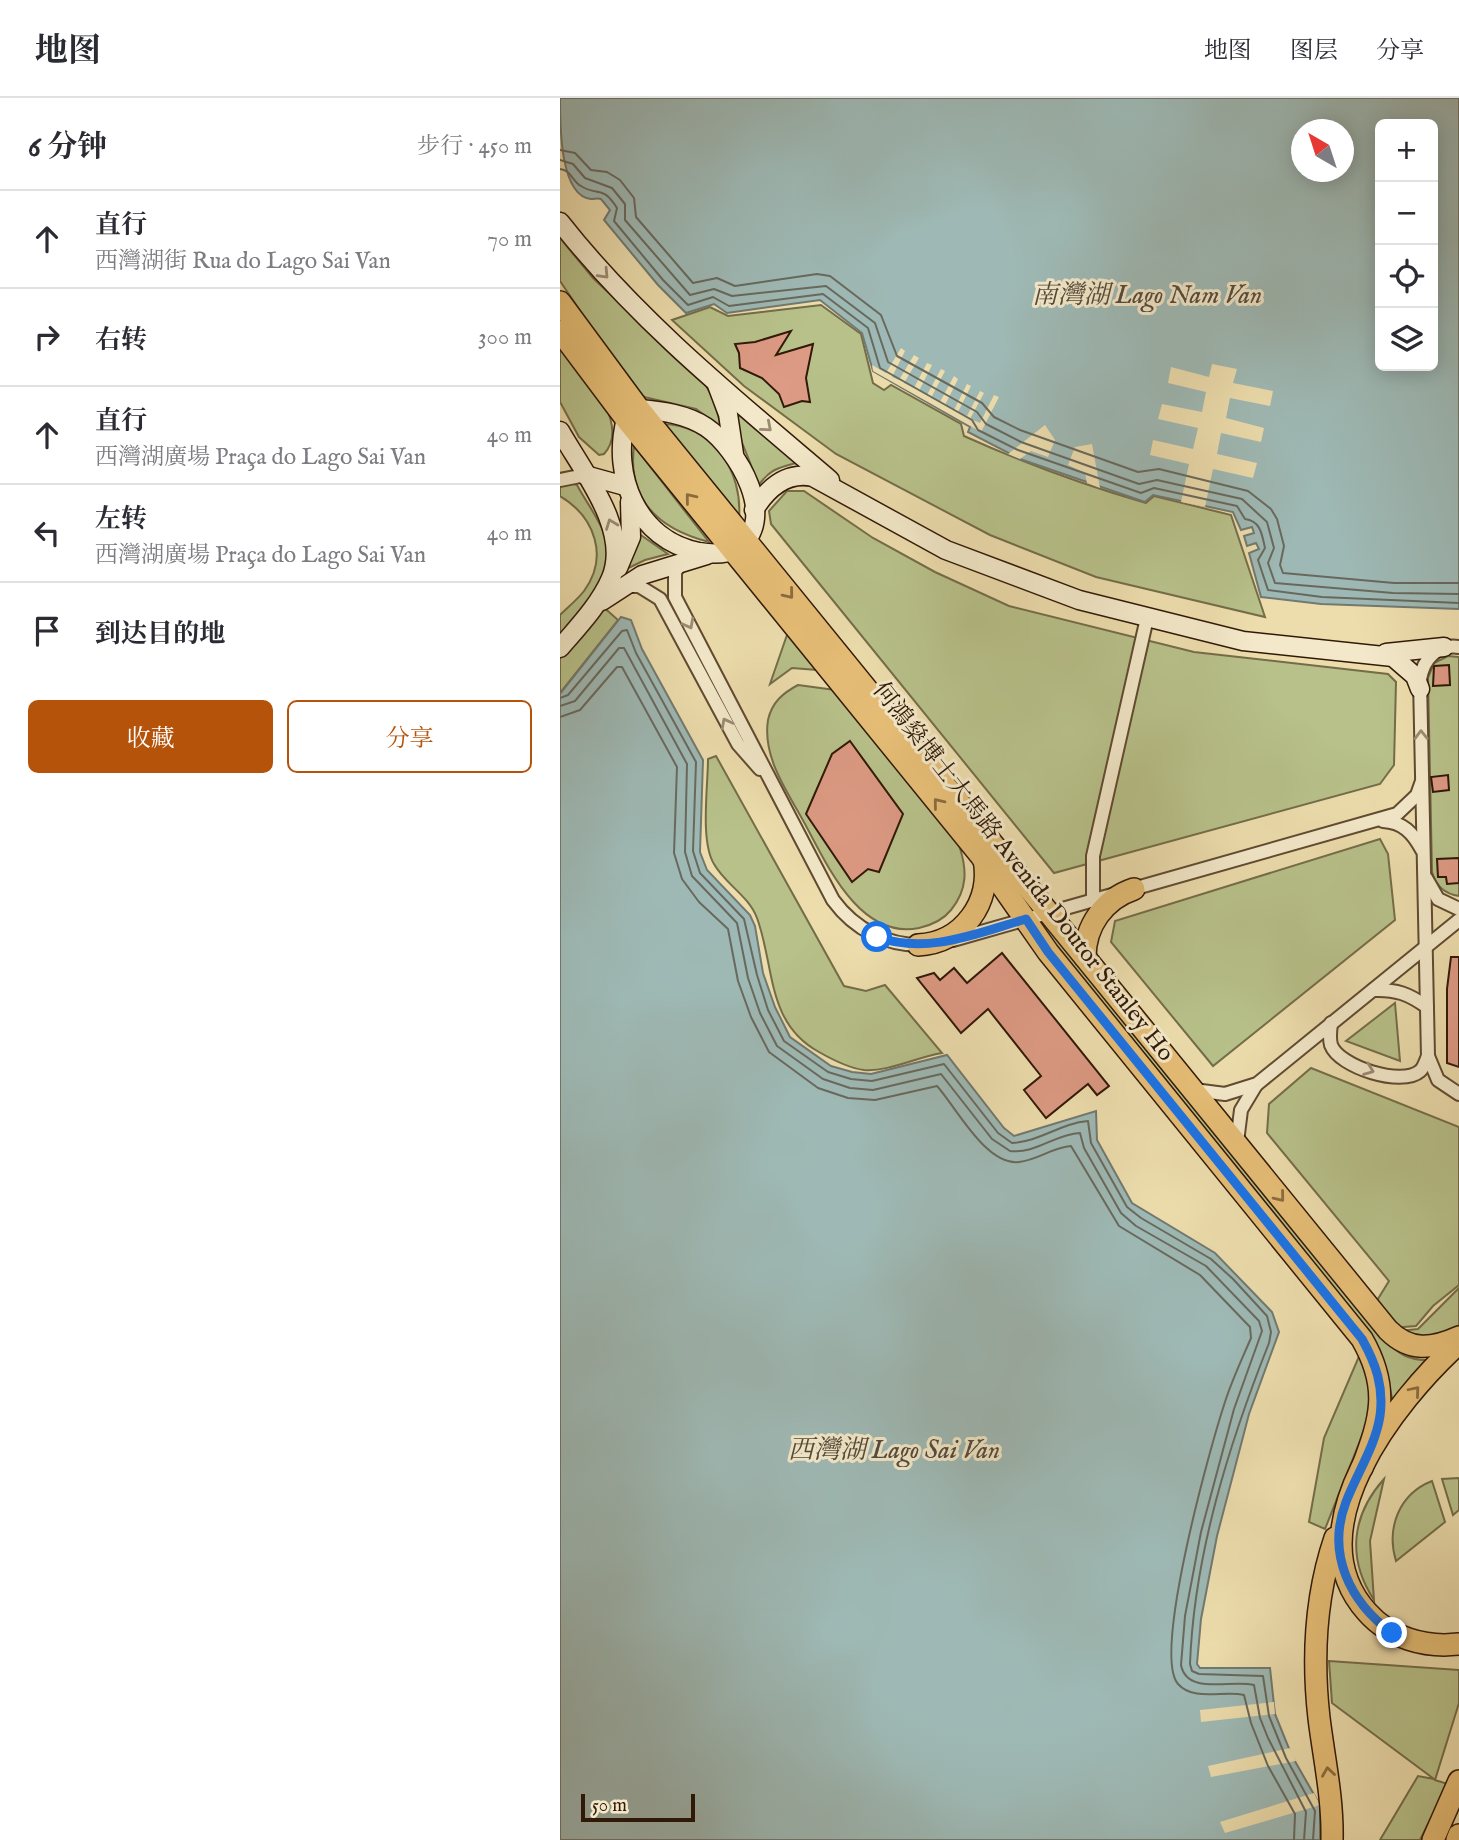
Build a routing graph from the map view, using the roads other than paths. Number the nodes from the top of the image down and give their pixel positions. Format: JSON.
{"nodes":[{"id":1,"x":560,"y":222,"type":"edge"},
{"id":2,"x":560,"y":302,"type":"edge"},
{"id":3,"x":560,"y":331,"type":"edge"},
{"id":4,"x":716,"y":382,"type":"junction"},
{"id":5,"x":632,"y":414,"type":"junction"},
{"id":6,"x":560,"y":431,"type":"edge"},
{"id":7,"x":734,"y":454,"type":"junction"},
{"id":8,"x":585,"y":475,"type":"junction"},
{"id":9,"x":560,"y":480,"type":"edge"},
{"id":10,"x":627,"y":492,"type":"junction"},
{"id":11,"x":846,"y":494,"type":"junction"},
{"id":12,"x":754,"y":510,"type":"junction"},
{"id":13,"x":731,"y":548,"type":"junction"},
{"id":14,"x":682,"y":562,"type":"junction"},
{"id":15,"x":613,"y":588,"type":"junction"},
{"id":16,"x":1147,"y":618,"type":"junction"},
{"id":17,"x":1452,"y":647,"type":"edge"},
{"id":18,"x":560,"y":648,"type":"edge"},
{"id":19,"x":1379,"y":654,"type":"junction"},
{"id":20,"x":1420,"y":689,"type":"junction"},
{"id":21,"x":767,"y":777,"type":"junction"},
{"id":22,"x":1422,"y":781,"type":"junction"},
{"id":23,"x":1376,"y":820,"type":"junction"},
{"id":24,"x":984,"y":859,"type":"junction"},
{"id":25,"x":1424,"y":869,"type":"junction"},
{"id":26,"x":1134,"y":889,"type":"junction"},
{"id":27,"x":1093,"y":901,"type":"junction"},
{"id":28,"x":1459,"y":909,"type":"edge"},
{"id":29,"x":1049,"y":913,"type":"junction"},
{"id":30,"x":1026,"y":919,"type":"junction"},
{"id":31,"x":1459,"y":920,"type":"edge"},
{"id":32,"x":918,"y":945,"type":"junction"},
{"id":33,"x":1426,"y":947,"type":"junction"},
{"id":34,"x":1085,"y":957,"type":"junction"},
{"id":35,"x":1372,"y":990,"type":"junction"},
{"id":36,"x":1427,"y":1007,"type":"junction"},
{"id":37,"x":1331,"y":1023,"type":"junction"},
{"id":38,"x":1428,"y":1056,"type":"junction"},
{"id":39,"x":1261,"y":1080,"type":"junction"},
{"id":40,"x":1192,"y":1089,"type":"junction"},
{"id":41,"x":1459,"y":1094,"type":"edge"},
{"id":42,"x":1237,"y":1144,"type":"junction"},
{"id":43,"x":1459,"y":1337,"type":"edge"},
{"id":44,"x":1459,"y":1343,"type":"edge"},
{"id":45,"x":1363,"y":1468,"type":"junction"},
{"id":46,"x":1341,"y":1520,"type":"junction"},
{"id":47,"x":1454,"y":1645,"type":"edge"},
{"id":48,"x":1459,"y":1781,"type":"edge"},
{"id":49,"x":1332,"y":1840,"type":"edge"},
{"id":50,"x":1433,"y":1840,"type":"edge"}],
"edges":[{"from":1,"to":4,"type":"street","one_way":true},
{"from":2,"to":5,"type":"main road","name":"何鴻燊博士大馬路 Avenida Doutor Stanley Ho"},
{"from":3,"to":5,"type":"main road","name":"何鴻燊博士大馬路 Avenida Doutor Stanley Ho"},
{"from":4,"to":7,"type":"street"},
{"from":4,"to":11,"type":"street","one_way":true},
{"from":5,"to":7,"type":"street"},
{"from":5,"to":10,"type":"street"},
{"from":5,"to":13,"type":"main road","name":"何鴻燊博士大馬路 Avenida Doutor Stanley Ho"},
{"from":6,"to":8,"type":"street"},
{"from":7,"to":12,"type":"street"},
{"from":8,"to":9,"type":"street"},
{"from":8,"to":10,"type":"street"},
{"from":15,"to":8,"type":"street","one_way":true},
{"from":10,"to":13,"type":"street"},
{"from":10,"to":15,"type":"street"},
{"from":11,"to":12,"type":"street"},
{"from":11,"to":16,"type":"street"},
{"from":12,"to":13,"type":"street"},
{"from":13,"to":14,"type":"street"},
{"from":24,"to":13,"type":"main road","name":"何鴻燊博士大馬路 Avenida Doutor Stanley Ho","one_way":true},
{"from":13,"to":29,"type":"main road","name":"何鴻燊博士大馬路 Avenida Doutor Stanley Ho","one_way":true},
{"from":14,"to":15,"type":"street"},
{"from":14,"to":21,"type":"street","one_way":true},
{"from":15,"to":18,"type":"street"},
{"from":21,"to":15,"type":"street","one_way":true},
{"from":16,"to":19,"type":"street"},
{"from":16,"to":27,"type":"street"},
{"from":17,"to":19,"type":"street"},
{"from":17,"to":20,"type":"street"},
{"from":19,"to":20,"type":"street"},
{"from":22,"to":20,"type":"street","one_way":true},
{"from":21,"to":32,"type":"street"},
{"from":22,"to":23,"type":"street"},
{"from":22,"to":25,"type":"street"},
{"from":23,"to":25,"type":"street"},
{"from":23,"to":26,"type":"street"},
{"from":24,"to":30,"type":"main road","name":"何鴻燊博士大馬路 Avenida Doutor Stanley Ho"},
{"from":24,"to":32,"type":"main road"},
{"from":25,"to":28,"type":"street"},
{"from":25,"to":33,"type":"street"},
{"from":26,"to":27,"type":"street"},
{"from":26,"to":34,"type":"main road"},
{"from":27,"to":29,"type":"street"},
{"from":29,"to":30,"type":"street"},
{"from":29,"to":34,"type":"main road","name":"何鴻燊博士大馬路 Avenida Doutor Stanley Ho"},
{"from":30,"to":32,"type":"street"},
{"from":30,"to":45,"type":"main road","name":"何鴻燊博士大馬路 Avenida Doutor Stanley Ho"},
{"from":31,"to":33,"type":"street"},
{"from":33,"to":35,"type":"street"},
{"from":33,"to":36,"type":"street"},
{"from":34,"to":40,"type":"main road","name":"何鴻燊博士大馬路 Avenida Doutor Stanley Ho"},
{"from":35,"to":36,"type":"street"},
{"from":35,"to":37,"type":"street"},
{"from":36,"to":38,"type":"street"},
{"from":37,"to":38,"type":"street","one_way":true},
{"from":37,"to":39,"type":"street"},
{"from":38,"to":41,"type":"street"},
{"from":39,"to":40,"type":"street"},
{"from":39,"to":42,"type":"street"},
{"from":40,"to":42,"type":"main road","name":"何鴻燊博士大馬路 Avenida Doutor Stanley Ho"},
{"from":42,"to":43,"type":"main road","name":"何鴻燊博士大馬路 Avenida Doutor Stanley Ho","one_way":true},
{"from":45,"to":44,"type":"main road","one_way":true},
{"from":45,"to":46,"type":"main road"},
{"from":46,"to":47,"type":"main road"},
{"from":49,"to":46,"type":"main road","one_way":true},
{"from":48,"to":50,"type":"main road"}]}
